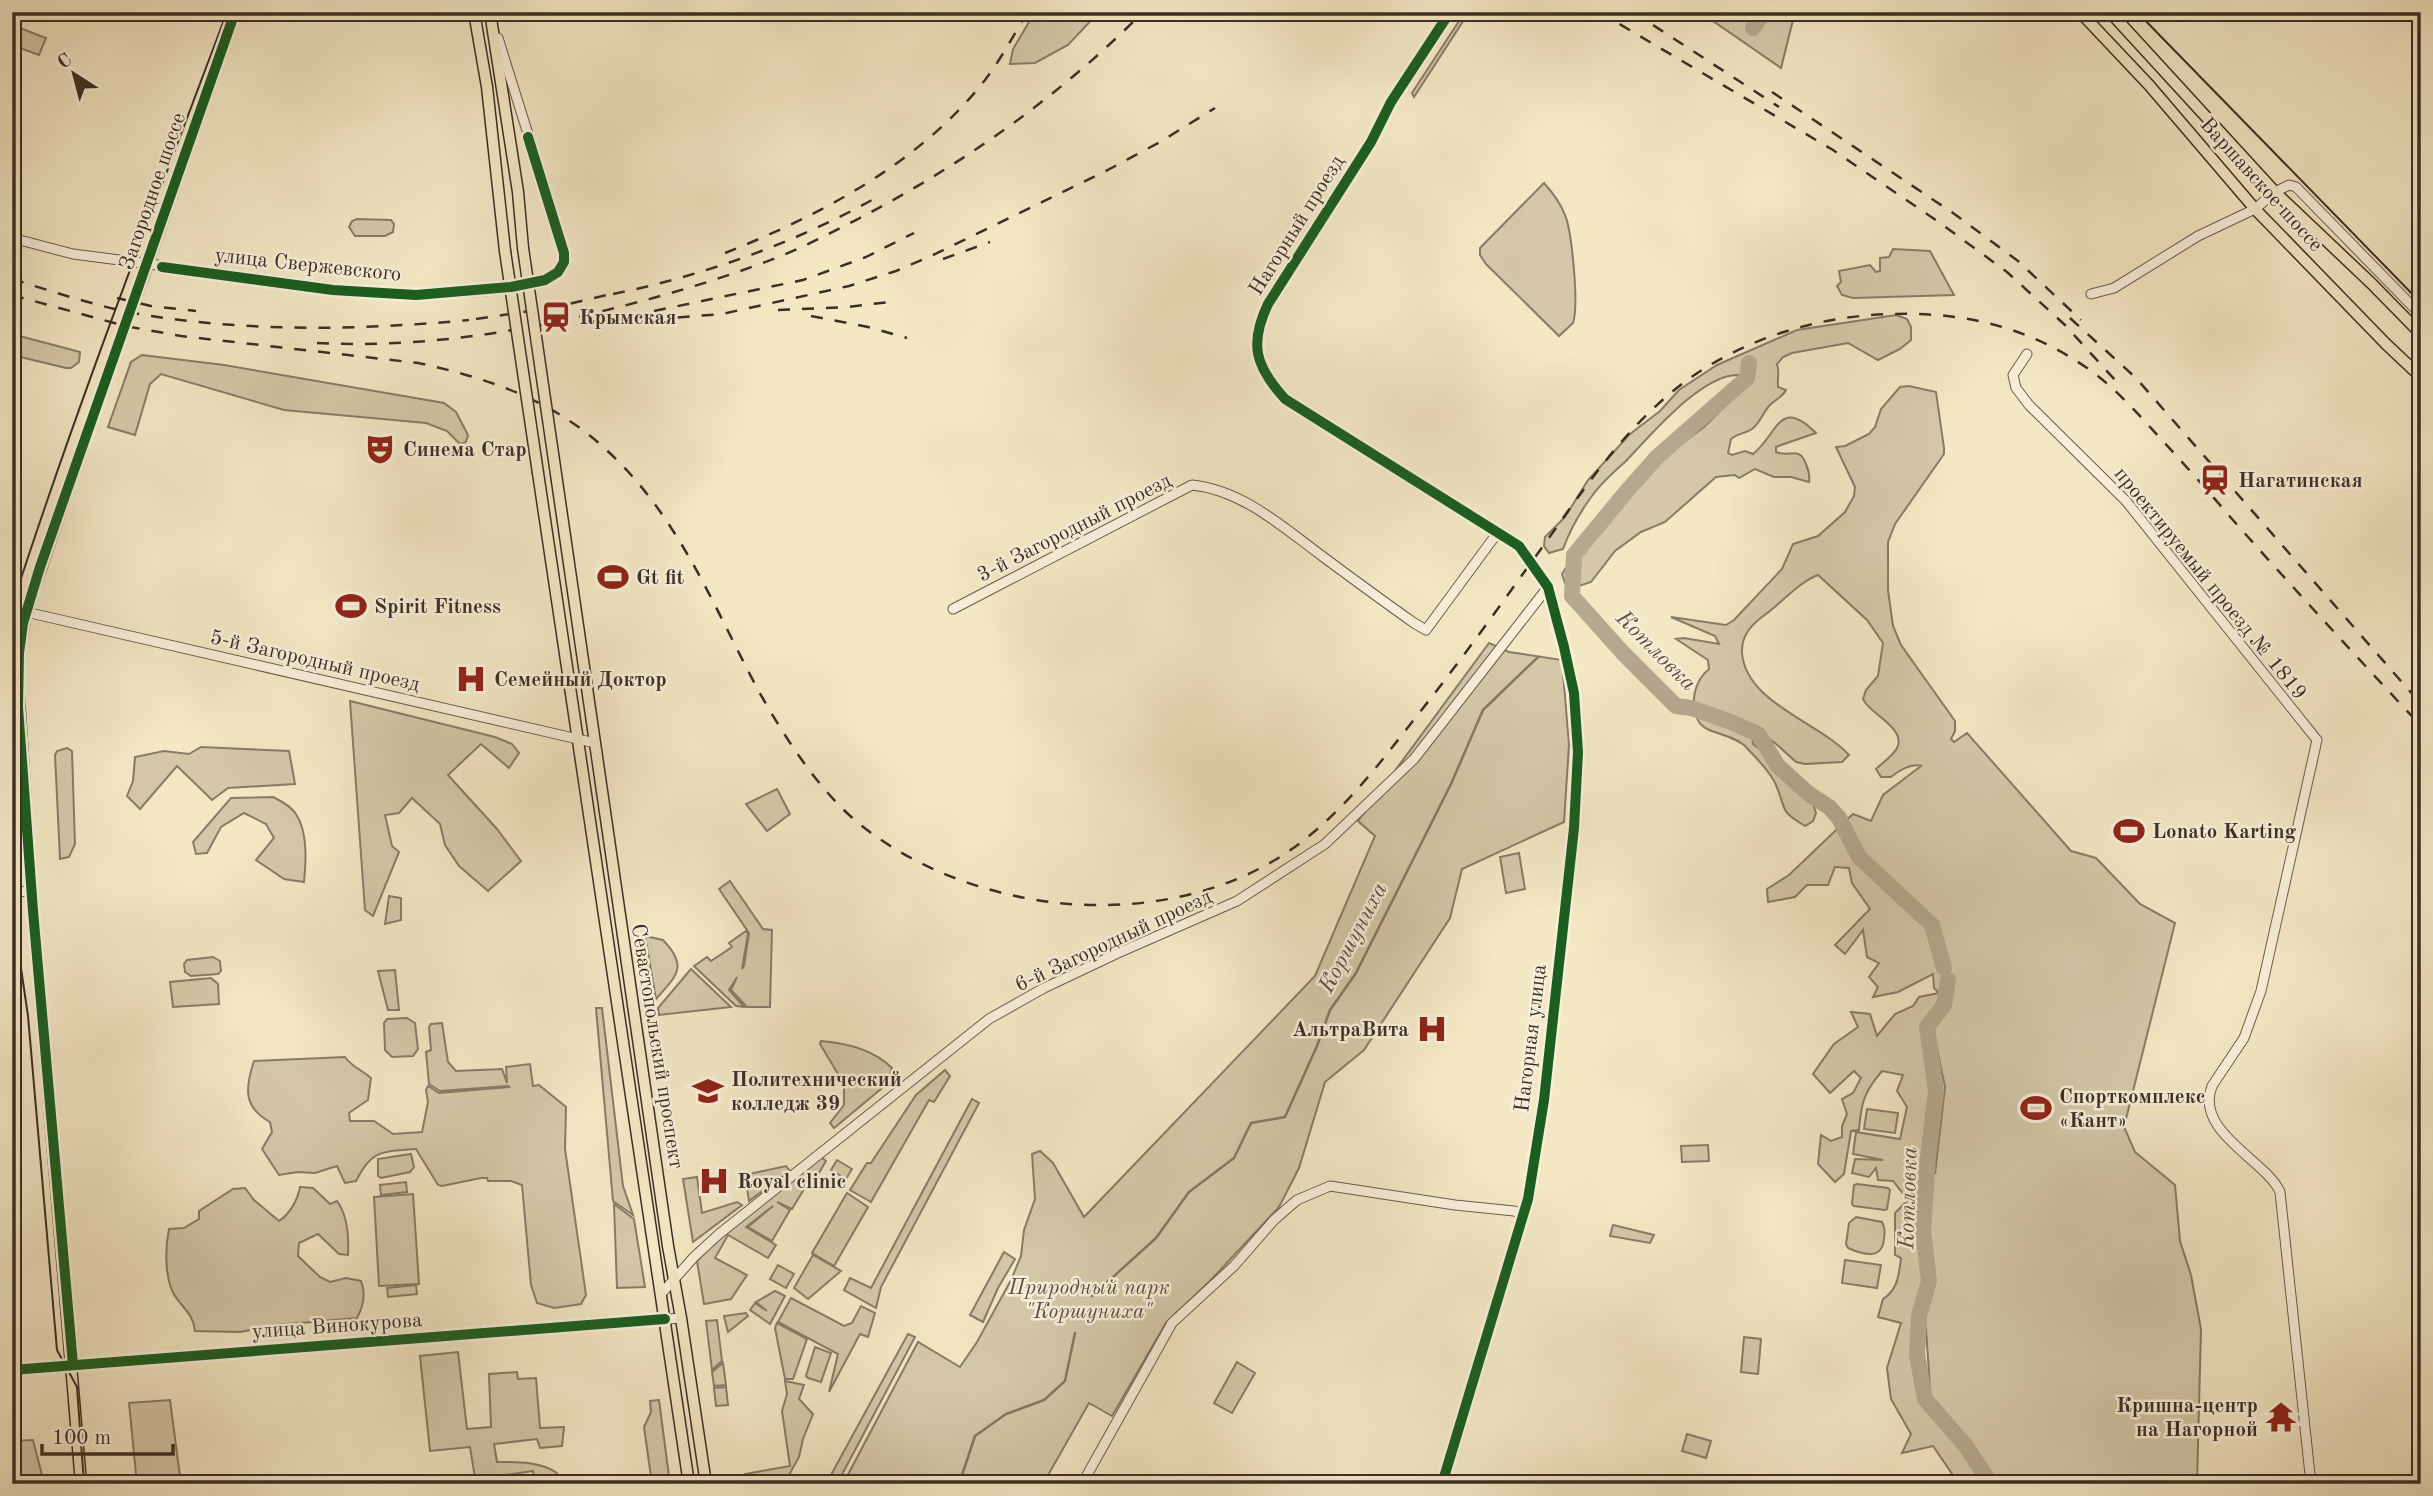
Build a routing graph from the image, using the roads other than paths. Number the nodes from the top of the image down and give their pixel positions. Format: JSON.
{"nodes":[{"id":1,"x":235,"y":12,"type":"edge"},
{"id":2,"x":474,"y":12,"type":"edge"},
{"id":3,"x":1450,"y":12,"type":"edge"},
{"id":4,"x":2080,"y":12,"type":"edge"},
{"id":5,"x":2110,"y":12,"type":"edge"},
{"id":6,"x":492,"y":20,"type":"edge"},
{"id":7,"x":477,"y":30,"type":"junction"},
{"id":8,"x":2274,"y":192,"type":"junction"},
{"id":9,"x":2255,"y":209,"type":"junction"},
{"id":10,"x":12,"y":238,"type":"edge"},
{"id":11,"x":148,"y":265,"type":"junction"},
{"id":12,"x":2091,"y":294,"type":"dead end"},
{"id":13,"x":2421,"y":315,"type":"edge"},
{"id":14,"x":2421,"y":334,"type":"edge"},
{"id":15,"x":2027,"y":354,"type":"dead end"},
{"id":16,"x":2421,"y":377,"type":"edge"},
{"id":17,"x":1498,"y":532,"type":"junction"},
{"id":18,"x":1548,"y":587,"type":"junction"},
{"id":19,"x":953,"y":609,"type":"dead end"},
{"id":20,"x":26,"y":612,"type":"junction"},
{"id":21,"x":577,"y":613,"type":"junction"},
{"id":22,"x":559,"y":615,"type":"junction"},
{"id":23,"x":578,"y":740,"type":"junction"},
{"id":24,"x":595,"y":743,"type":"junction"},
{"id":25,"x":31,"y":891,"type":"junction"},
{"id":26,"x":12,"y":892,"type":"edge"},
{"id":27,"x":1524,"y":1215,"type":"junction"},
{"id":28,"x":673,"y":1279,"type":"junction"},
{"id":29,"x":661,"y":1294,"type":"junction"},
{"id":30,"x":681,"y":1318,"type":"junction"},
{"id":31,"x":665,"y":1319,"type":"junction"},
{"id":32,"x":73,"y":1365,"type":"junction"},
{"id":33,"x":12,"y":1370,"type":"edge"},
{"id":34,"x":81,"y":1484,"type":"edge"},
{"id":35,"x":689,"y":1484,"type":"edge"},
{"id":36,"x":706,"y":1484,"type":"edge"},
{"id":37,"x":1082,"y":1484,"type":"edge"},
{"id":38,"x":1442,"y":1484,"type":"edge"},
{"id":39,"x":2311,"y":1484,"type":"edge"}],
"edges":[{"from":1,"to":11,"type":"main road","name":"Загородное шоссе"},
{"from":2,"to":7,"type":"main road","name":"Севастопольский проспект"},
{"from":3,"to":17,"type":"street","name":"Нагорный проезд"},
{"from":4,"to":9,"type":"main road","name":"Варшавское шоссе"},
{"from":5,"to":8,"type":"main road","name":"Варшавское шоссе"},
{"from":6,"to":7,"type":"street"},
{"from":6,"to":11,"type":"street","name":"улица Свержевского"},
{"from":6,"to":21,"type":"main road","name":"Севастопольский проспект","bridge":true},
{"from":7,"to":22,"type":"main road","name":"Севастопольский проспект","bridge":true},
{"from":8,"to":9,"type":"street"},
{"from":8,"to":13,"type":"street"},
{"from":8,"to":14,"type":"main road","name":"Варшавское шоссе"},
{"from":9,"to":12,"type":"street"},
{"from":9,"to":16,"type":"main road","name":"Варшавское шоссе"},
{"from":10,"to":11,"type":"street"},
{"from":11,"to":20,"type":"main road","name":"Загородное шоссе","bridge":true},
{"from":15,"to":39,"type":"street","name":"проектируемый проезд № 1819"},
{"from":17,"to":18,"type":"street","name":"Нагорный проезд"},
{"from":17,"to":19,"type":"street","name":"3-й Загородный проезд"},
{"from":18,"to":27,"type":"street","name":"Нагорная улица"},
{"from":18,"to":28,"type":"street","name":"6-й Загородный проезд"},
{"from":20,"to":23,"type":"street","name":"5-й Загородный проезд"},
{"from":20,"to":25,"type":"main road","name":"Загородное шоссе"},
{"from":21,"to":22,"type":"street"},
{"from":21,"to":24,"type":"main road","name":"Севастопольский проспект"},
{"from":22,"to":23,"type":"main road","name":"Севастопольский проспект"},
{"from":23,"to":24,"type":"street","name":"5-й Загородный проезд"},
{"from":23,"to":29,"type":"main road","name":"Севастопольский проспект"},
{"from":24,"to":28,"type":"main road","name":"Севастопольский проспект"},
{"from":25,"to":26,"type":"street"},
{"from":25,"to":32,"type":"main road","name":"Загородное шоссе"},
{"from":27,"to":37,"type":"street"},
{"from":27,"to":38,"type":"street","name":"Нагорная улица"},
{"from":28,"to":29,"type":"street","name":"6-й Загородный проезд"},
{"from":28,"to":30,"type":"main road","name":"Севастопольский проспект"},
{"from":29,"to":31,"type":"main road","name":"Севастопольский проспект"},
{"from":30,"to":31,"type":"street","name":"улица Винокурова"},
{"from":30,"to":36,"type":"main road","name":"Севастопольский проспект"},
{"from":31,"to":32,"type":"street","name":"улица Винокурова"},
{"from":31,"to":35,"type":"main road","name":"Севастопольский проспект"},
{"from":32,"to":33,"type":"street","name":"улица Винокурова"},
{"from":32,"to":34,"type":"main road","name":"Загородное шоссе"}]}
